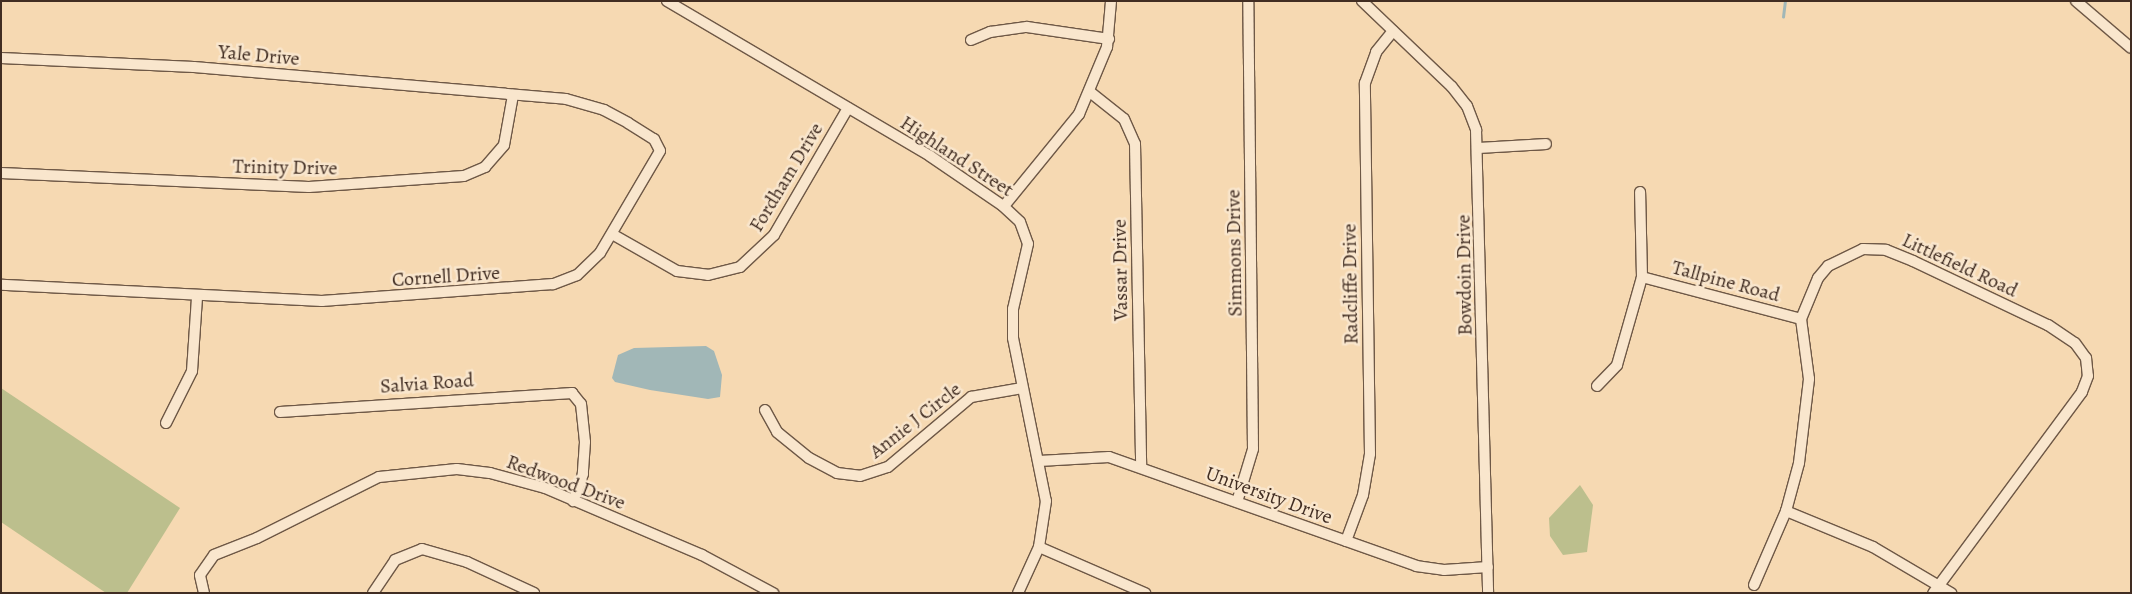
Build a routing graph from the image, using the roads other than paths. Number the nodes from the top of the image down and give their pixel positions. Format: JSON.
{"nodes":[{"id":1,"x":667,"y":1,"type":"edge"},
{"id":2,"x":1111,"y":1,"type":"edge"},
{"id":3,"x":1248,"y":1,"type":"edge"},
{"id":4,"x":1362,"y":1,"type":"edge"},
{"id":5,"x":2076,"y":1,"type":"edge"},
{"id":6,"x":1393,"y":30,"type":"junction"},
{"id":7,"x":1109,"y":39,"type":"junction"},
{"id":8,"x":971,"y":40,"type":"dead end"},
{"id":9,"x":2131,"y":48,"type":"edge"},
{"id":10,"x":1,"y":58,"type":"edge"},
{"id":11,"x":1090,"y":92,"type":"junction"},
{"id":12,"x":513,"y":94,"type":"junction"},
{"id":13,"x":848,"y":108,"type":"junction"},
{"id":14,"x":1546,"y":144,"type":"dead end"},
{"id":15,"x":1479,"y":148,"type":"junction"},
{"id":16,"x":1,"y":173,"type":"edge"},
{"id":17,"x":1640,"y":192,"type":"dead end"},
{"id":18,"x":1004,"y":206,"type":"junction"},
{"id":19,"x":612,"y":234,"type":"junction"},
{"id":20,"x":1642,"y":277,"type":"junction"},
{"id":21,"x":1,"y":285,"type":"edge"},
{"id":22,"x":197,"y":297,"type":"junction"},
{"id":23,"x":1801,"y":319,"type":"junction"},
{"id":24,"x":1597,"y":386,"type":"dead end"},
{"id":25,"x":1022,"y":388,"type":"junction"},
{"id":26,"x":765,"y":410,"type":"dead end"},
{"id":27,"x":280,"y":412,"type":"dead end"},
{"id":28,"x":166,"y":423,"type":"dead end"},
{"id":29,"x":1039,"y":461,"type":"junction"},
{"id":30,"x":1141,"y":467,"type":"junction"},
{"id":31,"x":573,"y":501,"type":"junction"},
{"id":32,"x":1237,"y":502,"type":"junction"},
{"id":33,"x":1786,"y":511,"type":"junction"},
{"id":34,"x":1346,"y":541,"type":"junction"},
{"id":35,"x":1038,"y":547,"type":"junction"},
{"id":36,"x":1488,"y":567,"type":"junction"},
{"id":37,"x":1754,"y":585,"type":"dead end"},
{"id":38,"x":1936,"y":590,"type":"edge"},
{"id":39,"x":204,"y":593,"type":"edge"},
{"id":40,"x":373,"y":593,"type":"edge"},
{"id":41,"x":534,"y":593,"type":"edge"},
{"id":42,"x":773,"y":593,"type":"edge"},
{"id":43,"x":1018,"y":593,"type":"edge"},
{"id":44,"x":1145,"y":593,"type":"edge"},
{"id":45,"x":1488,"y":593,"type":"edge"},
{"id":46,"x":1951,"y":593,"type":"edge"}],
"edges":[{"from":1,"to":13,"type":"street","name":"Highland Street"},
{"from":2,"to":7,"type":"street"},
{"from":3,"to":32,"type":"street","name":"Simmons Drive"},
{"from":4,"to":6,"type":"street","name":"Bowdoin Drive"},
{"from":5,"to":9,"type":"street"},
{"from":6,"to":15,"type":"street","name":"Bowdoin Drive"},
{"from":6,"to":34,"type":"street","name":"Radcliffe Drive"},
{"from":7,"to":8,"type":"street"},
{"from":7,"to":11,"type":"street"},
{"from":10,"to":12,"type":"street","name":"Yale Drive"},
{"from":11,"to":18,"type":"street"},
{"from":11,"to":30,"type":"street","name":"Vassar Drive"},
{"from":12,"to":16,"type":"street","name":"Trinity Drive"},
{"from":12,"to":19,"type":"street","name":"Cornell Drive"},
{"from":13,"to":18,"type":"street","name":"Highland Street"},
{"from":13,"to":19,"type":"street","name":"Fordham Drive"},
{"from":14,"to":15,"type":"street"},
{"from":15,"to":36,"type":"street","name":"Bowdoin Drive"},
{"from":17,"to":20,"type":"street"},
{"from":18,"to":25,"type":"street","name":"Highland Street"},
{"from":19,"to":22,"type":"street","name":"Cornell Drive"},
{"from":20,"to":23,"type":"street","name":"Tallpine Road"},
{"from":20,"to":24,"type":"street"},
{"from":21,"to":22,"type":"street","name":"Cornell Drive"},
{"from":22,"to":28,"type":"street"},
{"from":23,"to":33,"type":"street"},
{"from":23,"to":38,"type":"street","name":"Littlefield Road"},
{"from":25,"to":26,"type":"street","name":"Annie J Circle"},
{"from":25,"to":29,"type":"street","name":"Highland Street"},
{"from":27,"to":31,"type":"street","name":"Salvia Road"},
{"from":29,"to":30,"type":"street","name":"University Drive"},
{"from":29,"to":35,"type":"street","name":"Highland Street"},
{"from":30,"to":32,"type":"street","name":"University Drive"},
{"from":31,"to":39,"type":"street","name":"Redwood Drive"},
{"from":31,"to":42,"type":"street","name":"Redwood Drive"},
{"from":32,"to":34,"type":"street","name":"University Drive"},
{"from":33,"to":37,"type":"street"},
{"from":33,"to":38,"type":"street"},
{"from":34,"to":36,"type":"street","name":"University Drive"},
{"from":35,"to":43,"type":"street","name":"Highland Street"},
{"from":35,"to":44,"type":"street"},
{"from":36,"to":45,"type":"street","name":"Bowdoin Drive"},
{"from":38,"to":46,"type":"street"},
{"from":40,"to":41,"type":"street"}]}
